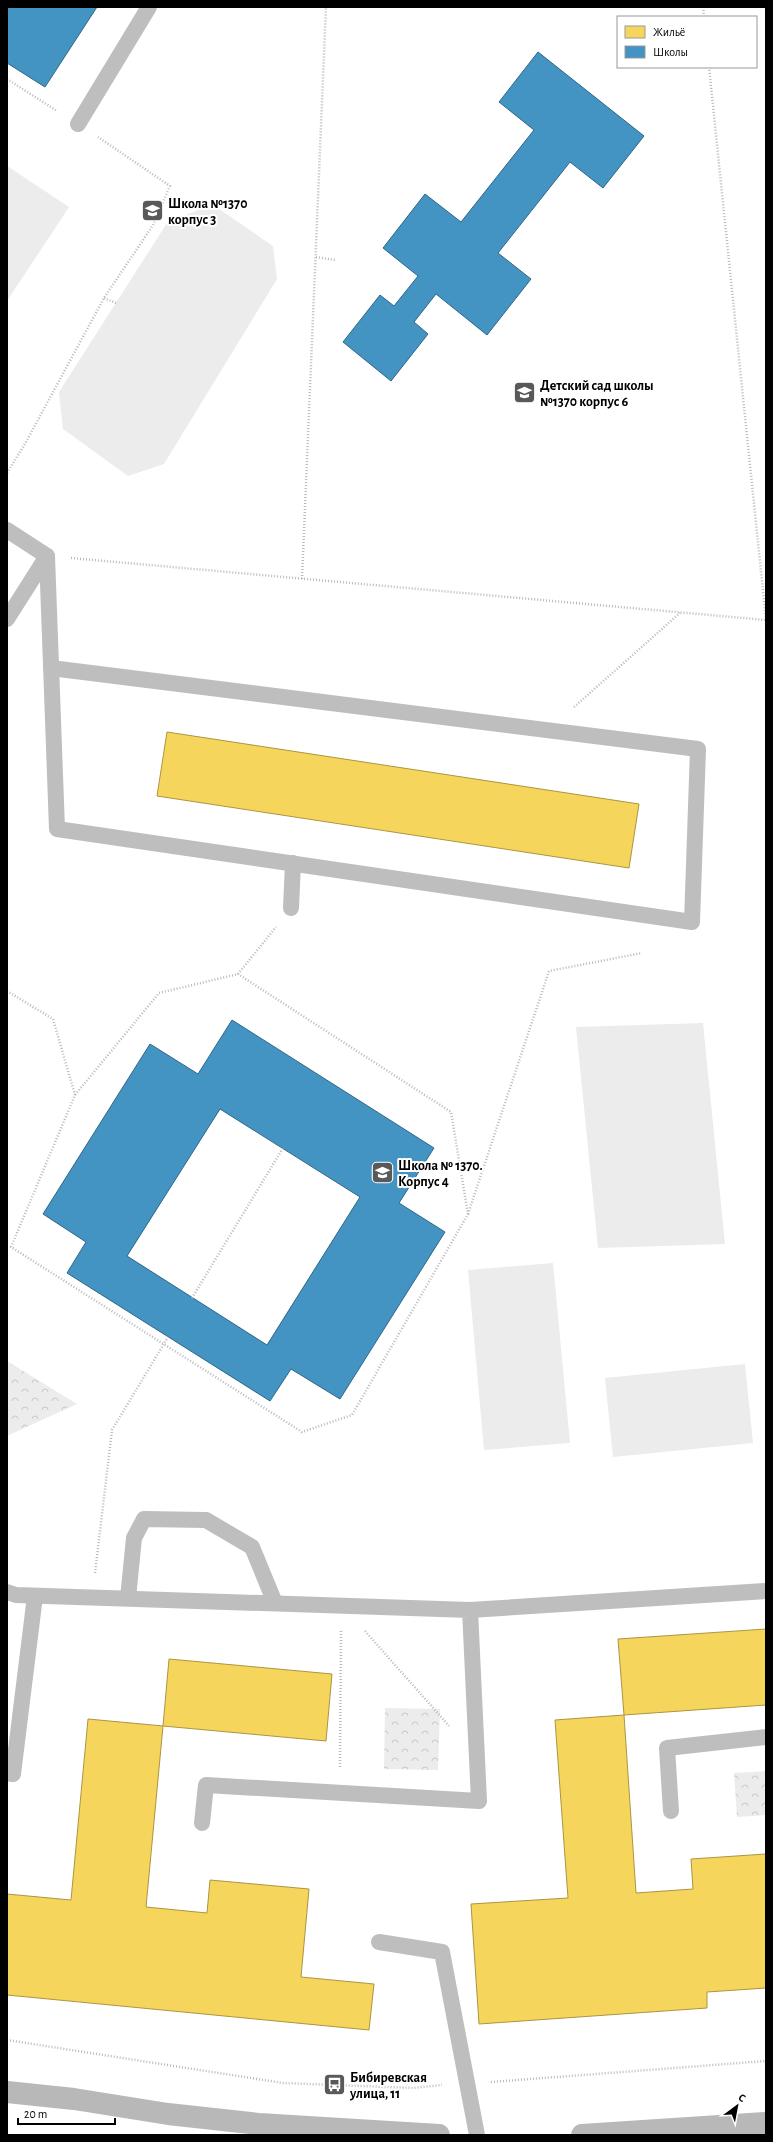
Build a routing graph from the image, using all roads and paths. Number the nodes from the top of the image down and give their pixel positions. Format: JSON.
{"nodes":[{"id":1,"x":149,"y":7,"type":"edge"},
{"id":2,"x":326,"y":7,"type":"edge"},
{"id":3,"x":709,"y":68,"type":"edge"},
{"id":4,"x":7,"y":79,"type":"edge"},
{"id":5,"x":78,"y":124,"type":"junction"},
{"id":6,"x":316,"y":257,"type":"junction"},
{"id":7,"x":334,"y":260,"type":"dead end"},
{"id":8,"x":104,"y":298,"type":"junction"},
{"id":9,"x":116,"y":302,"type":"dead end"},
{"id":10,"x":7,"y":473,"type":"edge"},
{"id":11,"x":7,"y":530,"type":"edge"},
{"id":12,"x":47,"y":556,"type":"junction"},
{"id":13,"x":302,"y":579,"type":"junction"},
{"id":14,"x":680,"y":613,"type":"junction"},
{"id":15,"x":7,"y":618,"type":"edge"},
{"id":16,"x":766,"y":620,"type":"edge"},
{"id":17,"x":51,"y":668,"type":"junction"},
{"id":18,"x":549,"y":730,"type":"junction"},
{"id":19,"x":293,"y":863,"type":"junction"},
{"id":20,"x":291,"y":908,"type":"joint"},
{"id":21,"x":642,"y":953,"type":"dead end"},
{"id":22,"x":238,"y":974,"type":"junction"},
{"id":23,"x":7,"y":991,"type":"edge"},
{"id":24,"x":75,"y":1095,"type":"junction"},
{"id":25,"x":283,"y":1148,"type":"dead end"},
{"id":26,"x":468,"y":1214,"type":"junction"},
{"id":27,"x":192,"y":1298,"type":"dead end"},
{"id":28,"x":168,"y":1337,"type":"dead end"},
{"id":29,"x":164,"y":1344,"type":"junction"},
{"id":30,"x":766,"y":1591,"type":"edge"},
{"id":31,"x":7,"y":1592,"type":"edge"},
{"id":32,"x":35,"y":1596,"type":"junction"},
{"id":33,"x":92,"y":1597,"type":"junction"},
{"id":34,"x":128,"y":1598,"type":"junction"},
{"id":35,"x":274,"y":1603,"type":"junction"},
{"id":36,"x":342,"y":1606,"type":"junction"},
{"id":37,"x":470,"y":1610,"type":"junction"},
{"id":38,"x":766,"y":1737,"type":"edge"},
{"id":39,"x":477,"y":1756,"type":"junction"},
{"id":40,"x":7,"y":1773,"type":"edge"},
{"id":41,"x":339,"y":1793,"type":"junction"},
{"id":42,"x":671,"y":1811,"type":"dead end"},
{"id":43,"x":202,"y":1823,"type":"dead end"},
{"id":44,"x":379,"y":1942,"type":"dead end"},
{"id":45,"x":7,"y":2040,"type":"edge"},
{"id":46,"x":766,"y":2060,"type":"edge"},
{"id":47,"x":467,"y":2083,"type":"junction"},
{"id":48,"x":7,"y":2092,"type":"edge"},
{"id":49,"x":766,"y":2123,"type":"edge"},
{"id":50,"x":301,"y":2131,"type":"edge"},
{"id":51,"x":604,"y":2134,"type":"edge"},
{"id":52,"x":438,"y":2135,"type":"edge"},
{"id":53,"x":477,"y":2135,"type":"edge"},
{"id":54,"x":582,"y":2135,"type":"edge"}],
"edges":[{"from":1,"to":5,"type":"lane"},
{"from":2,"to":6,"type":"path"},
{"from":3,"to":16,"type":"path"},
{"from":4,"to":5,"type":"path"},
{"from":5,"to":8,"type":"path"},
{"from":6,"to":7,"type":"path"},
{"from":6,"to":13,"type":"path"},
{"from":8,"to":9,"type":"path"},
{"from":8,"to":10,"type":"path"},
{"from":11,"to":12,"type":"lane"},
{"from":12,"to":13,"type":"path"},
{"from":12,"to":15,"type":"lane"},
{"from":12,"to":17,"type":"lane"},
{"from":13,"to":14,"type":"path"},
{"from":14,"to":16,"type":"path"},
{"from":14,"to":18,"type":"path"},
{"from":17,"to":18,"type":"lane"},
{"from":17,"to":19,"type":"lane"},
{"from":18,"to":19,"type":"lane"},
{"from":19,"to":20,"type":"lane"},
{"from":20,"to":22,"type":"path"},
{"from":21,"to":26,"type":"path"},
{"from":22,"to":24,"type":"path"},
{"from":22,"to":26,"type":"path"},
{"from":23,"to":24,"type":"path"},
{"from":24,"to":29,"type":"path"},
{"from":25,"to":27,"type":"path"},
{"from":26,"to":29,"type":"path"},
{"from":28,"to":29,"type":"path"},
{"from":29,"to":33,"type":"path"},
{"from":30,"to":37,"type":"lane"},
{"from":31,"to":32,"type":"lane"},
{"from":32,"to":33,"type":"lane"},
{"from":32,"to":40,"type":"lane"},
{"from":33,"to":34,"type":"lane"},
{"from":34,"to":35,"type":"lane"},
{"from":34,"to":35,"type":"lane"},
{"from":35,"to":36,"type":"lane"},
{"from":36,"to":37,"type":"lane"},
{"from":36,"to":39,"type":"path"},
{"from":36,"to":41,"type":"path"},
{"from":37,"to":39,"type":"lane"},
{"from":38,"to":42,"type":"lane"},
{"from":39,"to":41,"type":"lane"},
{"from":41,"to":43,"type":"lane"},
{"from":44,"to":47,"type":"lane"},
{"from":45,"to":47,"type":"path"},
{"from":46,"to":47,"type":"path"},
{"from":47,"to":53,"type":"lane"},
{"from":48,"to":50,"type":"main road"},
{"from":49,"to":51,"type":"main road"},
{"from":50,"to":52,"type":"main road"},
{"from":51,"to":54,"type":"main road"}]}
